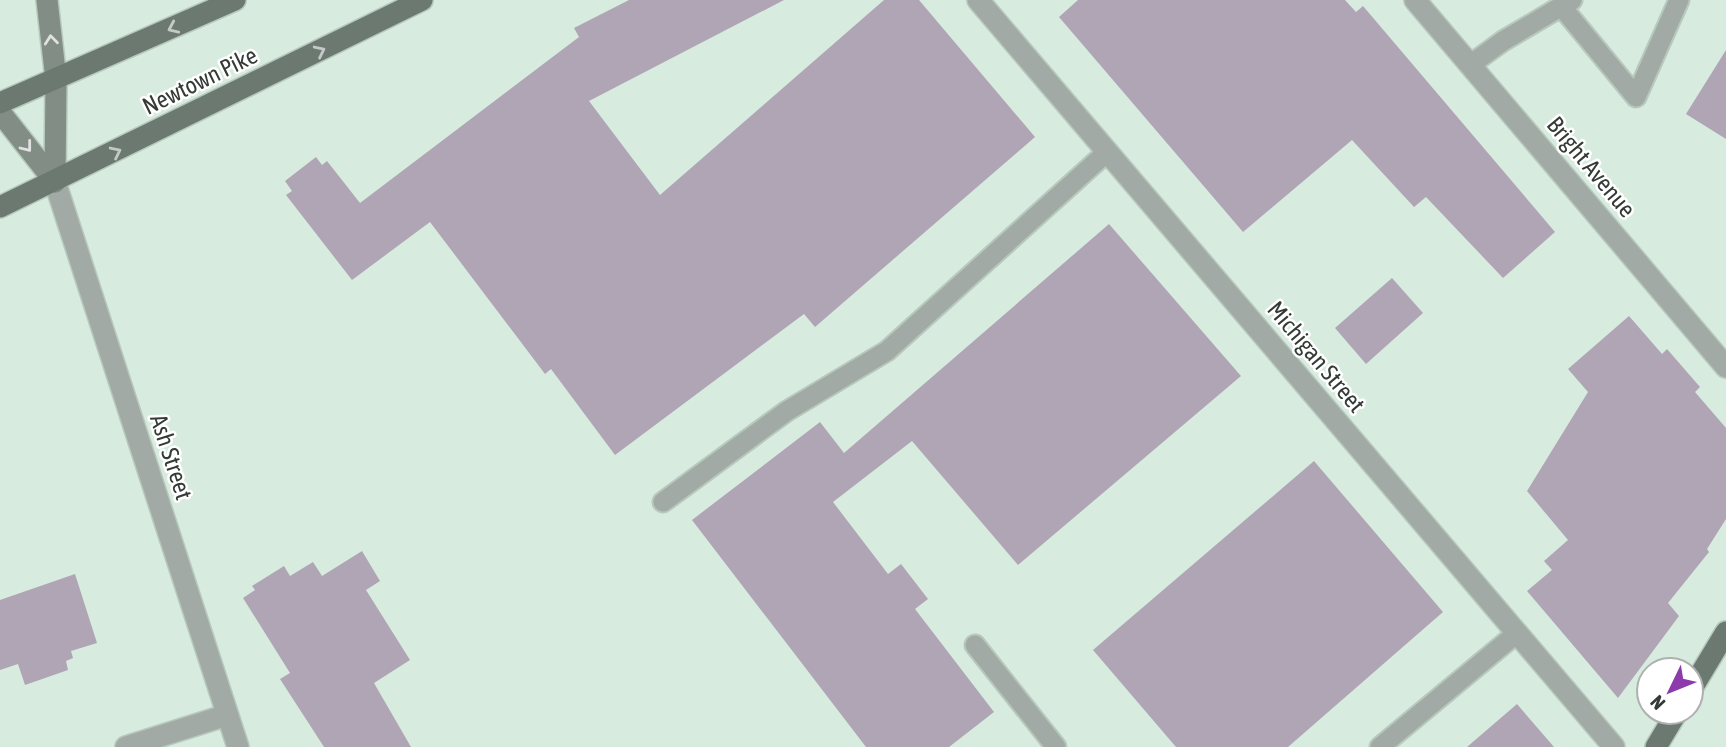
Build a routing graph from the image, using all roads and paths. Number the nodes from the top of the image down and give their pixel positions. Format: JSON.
{"nodes":[{"id":1,"x":47,"y":0,"type":"edge"},
{"id":2,"x":235,"y":0,"type":"edge"},
{"id":3,"x":422,"y":0,"type":"edge"},
{"id":4,"x":978,"y":0,"type":"edge"},
{"id":5,"x":1415,"y":0,"type":"edge"},
{"id":6,"x":1679,"y":0,"type":"edge"},
{"id":7,"x":1567,"y":3,"type":"edge"},
{"id":8,"x":1470,"y":65,"type":"junction"},
{"id":9,"x":56,"y":80,"type":"junction"},
{"id":10,"x":0,"y":103,"type":"edge"},
{"id":11,"x":0,"y":112,"type":"edge"},
{"id":12,"x":1107,"y":152,"type":"junction"},
{"id":13,"x":55,"y":182,"type":"junction"},
{"id":14,"x":0,"y":207,"type":"edge"},
{"id":15,"x":1726,"y":367,"type":"edge"},
{"id":16,"x":663,"y":502,"type":"dead end"},
{"id":17,"x":1726,"y":632,"type":"edge"},
{"id":18,"x":1517,"y":634,"type":"junction"},
{"id":19,"x":975,"y":645,"type":"dead end"},
{"id":20,"x":1705,"y":667,"type":"edge"},
{"id":21,"x":227,"y":715,"type":"junction"},
{"id":22,"x":1669,"y":726,"type":"edge"},
{"id":23,"x":126,"y":747,"type":"edge"},
{"id":24,"x":238,"y":747,"type":"edge"},
{"id":25,"x":1056,"y":747,"type":"edge"},
{"id":26,"x":1380,"y":747,"type":"edge"},
{"id":27,"x":1614,"y":747,"type":"edge"},
{"id":28,"x":1656,"y":747,"type":"edge"}],
"edges":[{"from":9,"to":1,"type":"main road","one_way":true},
{"from":2,"to":9,"type":"main road","one_way":true},
{"from":13,"to":3,"type":"main road","name":"Newtown Pike","one_way":true},
{"from":4,"to":12,"type":"street","name":"Michigan Street"},
{"from":5,"to":8,"type":"street","name":"Bright Avenue"},
{"from":6,"to":7,"type":"lane"},
{"from":7,"to":8,"type":"lane"},
{"from":8,"to":15,"type":"street","name":"Bright Avenue"},
{"from":9,"to":10,"type":"main road"},
{"from":9,"to":13,"type":"main road"},
{"from":11,"to":13,"type":"main road","one_way":true},
{"from":12,"to":16,"type":"lane"},
{"from":12,"to":18,"type":"street","name":"Michigan Street"},
{"from":13,"to":14,"type":"main road","name":"Newtown Pike"},
{"from":13,"to":21,"type":"street","name":"Ash Street"},
{"from":17,"to":20,"type":"main road"},
{"from":18,"to":26,"type":"lane"},
{"from":18,"to":27,"type":"street","name":"Michigan Street"},
{"from":19,"to":25,"type":"lane"},
{"from":21,"to":23,"type":"street"},
{"from":21,"to":24,"type":"street","name":"Ash Street"},
{"from":22,"to":28,"type":"main road"}]}
